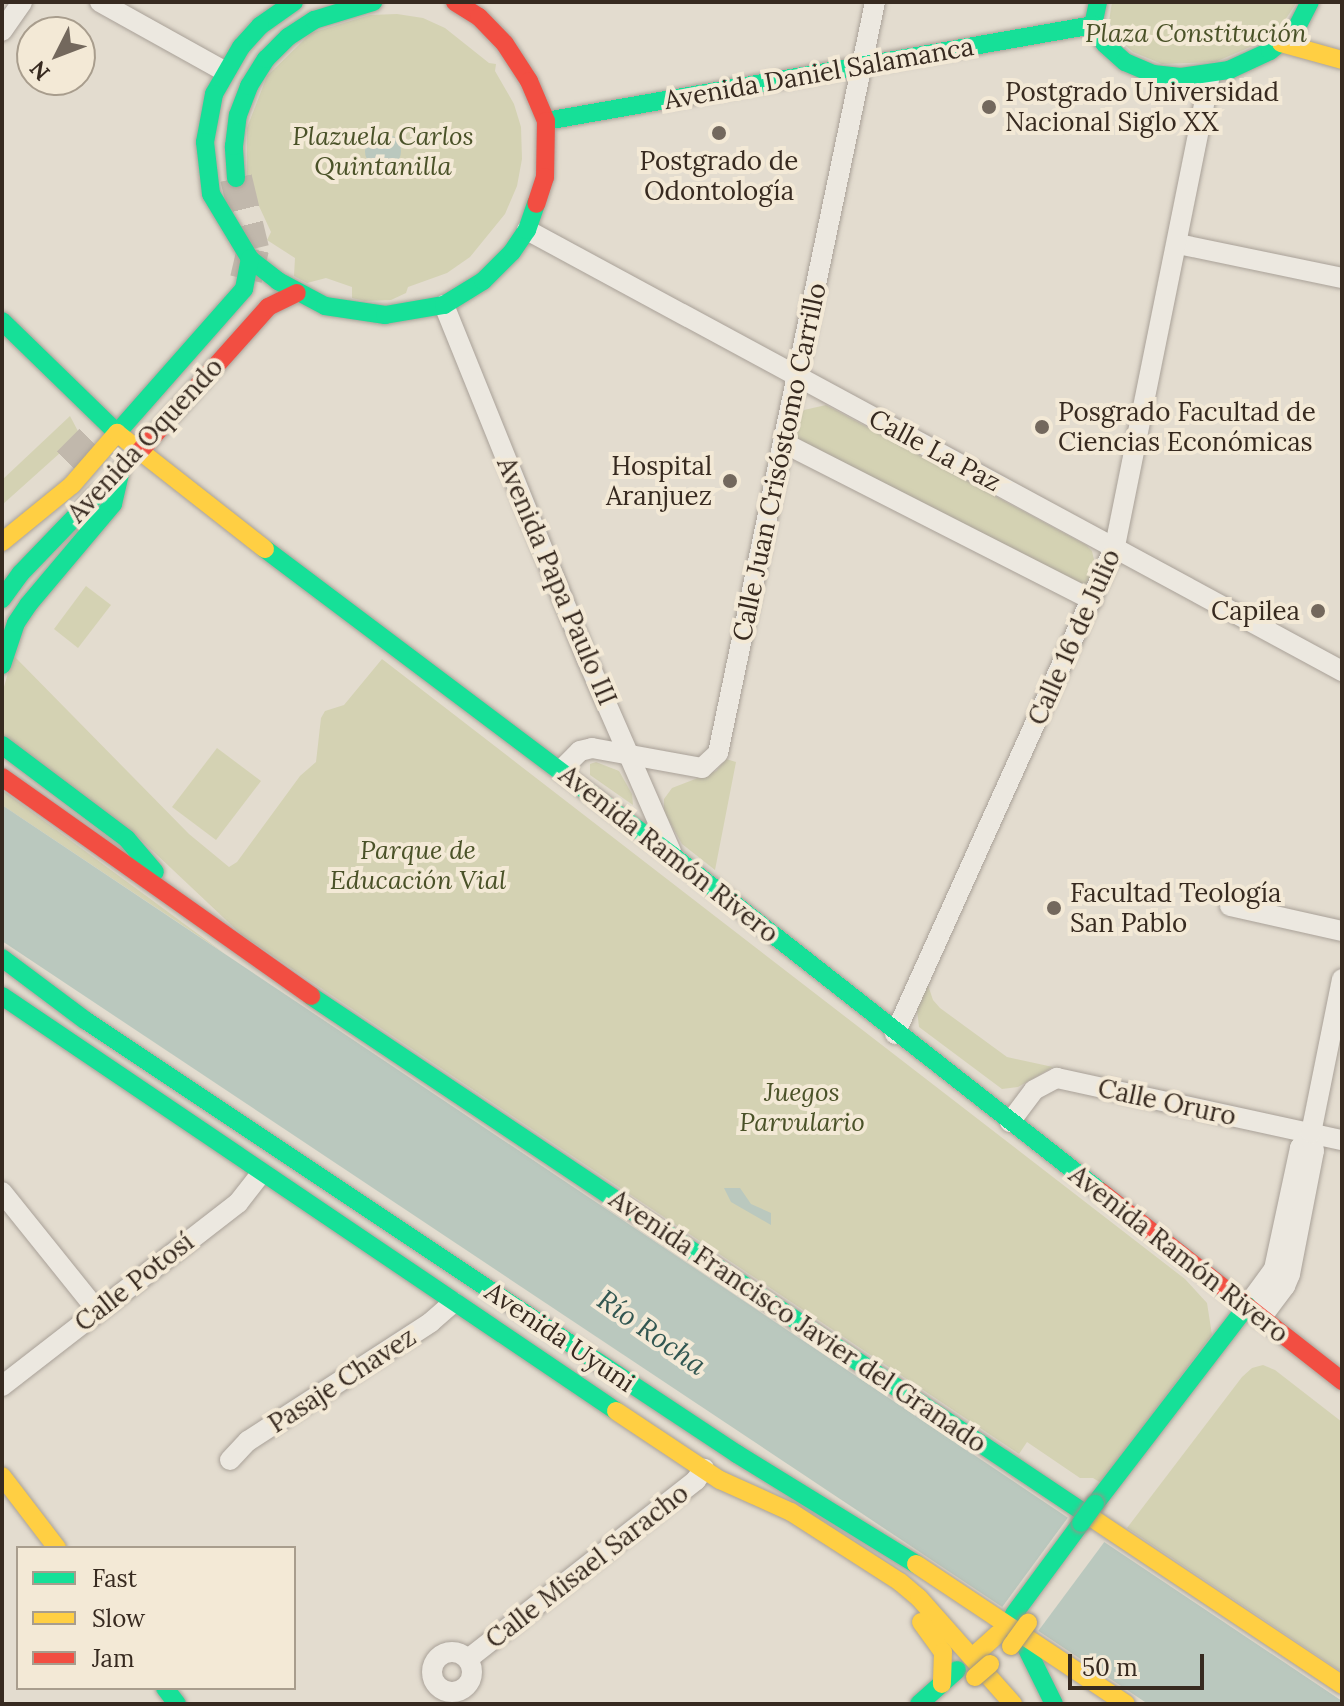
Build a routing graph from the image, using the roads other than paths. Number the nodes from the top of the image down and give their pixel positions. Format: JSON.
{"nodes":[{"id":1,"x":22,"y":2,"type":"edge"},
{"id":2,"x":100,"y":2,"type":"edge"},
{"id":3,"x":294,"y":2,"type":"edge"},
{"id":4,"x":373,"y":2,"type":"edge"},
{"id":5,"x":455,"y":2,"type":"edge"},
{"id":6,"x":492,"y":2,"type":"edge"},
{"id":7,"x":875,"y":2,"type":"edge"},
{"id":8,"x":1098,"y":2,"type":"edge"},
{"id":9,"x":1310,"y":2,"type":"edge"},
{"id":10,"x":479,"y":17,"type":"junction"},
{"id":11,"x":1093,"y":25,"type":"junction"},
{"id":12,"x":2,"y":31,"type":"edge"},
{"id":13,"x":1281,"y":43,"type":"junction"},
{"id":14,"x":1342,"y":60,"type":"edge"},
{"id":15,"x":862,"y":65,"type":"junction"},
{"id":16,"x":224,"y":71,"type":"junction"},
{"id":17,"x":1210,"y":76,"type":"junction"},
{"id":18,"x":546,"y":121,"type":"junction"},
{"id":19,"x":236,"y":178,"type":"tunnel mouth"},
{"id":20,"x":527,"y":230,"type":"junction"},
{"id":21,"x":1178,"y":244,"type":"junction"},
{"id":22,"x":250,"y":259,"type":"junction"},
{"id":23,"x":1342,"y":278,"type":"edge"},
{"id":24,"x":297,"y":293,"type":"junction"},
{"id":25,"x":444,"y":305,"type":"junction"},
{"id":26,"x":2,"y":321,"type":"edge"},
{"id":27,"x":797,"y":376,"type":"junction"},
{"id":28,"x":117,"y":433,"type":"junction"},
{"id":29,"x":784,"y":443,"type":"junction"},
{"id":30,"x":139,"y":452,"type":"junction"},
{"id":31,"x":68,"y":463,"type":"tunnel mouth"},
{"id":32,"x":121,"y":469,"type":"junction"},
{"id":33,"x":2,"y":517,"type":"edge"},
{"id":34,"x":2,"y":542,"type":"edge"},
{"id":35,"x":1115,"y":546,"type":"junction"},
{"id":36,"x":2,"y":599,"type":"edge"},
{"id":37,"x":1092,"y":600,"type":"junction"},
{"id":38,"x":2,"y":665,"type":"edge"},
{"id":39,"x":1342,"y":671,"type":"edge"},
{"id":40,"x":2,"y":745,"type":"edge"},
{"id":41,"x":629,"y":754,"type":"junction"},
{"id":42,"x":561,"y":770,"type":"junction"},
{"id":43,"x":2,"y":777,"type":"edge"},
{"id":44,"x":673,"y":856,"type":"junction"},
{"id":45,"x":182,"y":906,"type":"junction"},
{"id":46,"x":1230,"y":906,"type":"dead end"},
{"id":47,"x":1342,"y":931,"type":"edge"},
{"id":48,"x":2,"y":958,"type":"edge"},
{"id":49,"x":2,"y":972,"type":"edge"},
{"id":50,"x":1342,"y":979,"type":"edge"},
{"id":51,"x":2,"y":996,"type":"edge"},
{"id":52,"x":2,"y":1005,"type":"edge"},
{"id":53,"x":85,"y":1020,"type":"junction"},
{"id":54,"x":895,"y":1034,"type":"junction"},
{"id":55,"x":68,"y":1043,"type":"junction"},
{"id":56,"x":1010,"y":1122,"type":"junction"},
{"id":57,"x":1311,"y":1133,"type":"junction"},
{"id":58,"x":1342,"y":1140,"type":"edge"},
{"id":59,"x":261,"y":1174,"type":"junction"},
{"id":60,"x":2,"y":1192,"type":"edge"},
{"id":61,"x":454,"y":1302,"type":"junction"},
{"id":62,"x":97,"y":1310,"type":"junction"},
{"id":63,"x":1254,"y":1312,"type":"junction"},
{"id":64,"x":1342,"y":1381,"type":"edge"},
{"id":65,"x":2,"y":1386,"type":"edge"},
{"id":66,"x":230,"y":1460,"type":"dead end"},
{"id":67,"x":704,"y":1469,"type":"junction"},
{"id":68,"x":2,"y":1476,"type":"edge"},
{"id":69,"x":729,"y":1486,"type":"junction"},
{"id":70,"x":55,"y":1546,"type":"edge"},
{"id":71,"x":1014,"y":1630,"type":"junction"},
{"id":72,"x":468,"y":1659,"type":"dead end"},
{"id":73,"x":970,"y":1670,"type":"junction"},
{"id":74,"x":942,"y":1684,"type":"junction"},
{"id":75,"x":1342,"y":1685,"type":"edge"},
{"id":76,"x":919,"y":1704,"type":"edge"},
{"id":77,"x":944,"y":1704,"type":"edge"},
{"id":78,"x":1013,"y":1704,"type":"edge"},
{"id":79,"x":1054,"y":1704,"type":"edge"},
{"id":80,"x":1126,"y":1704,"type":"edge"}],
"edges":[{"from":1,"to":12,"type":"street"},
{"from":2,"to":16,"type":"street"},
{"from":3,"to":16,"type":"main road"},
{"from":4,"to":19,"type":"main road"},
{"from":5,"to":10,"type":"main road"},
{"from":6,"to":10,"type":"main road"},
{"from":7,"to":15,"type":"street","name":"Calle Juan Crisóstomo Carrillo"},
{"from":8,"to":11,"type":"main road"},
{"from":9,"to":13,"type":"main road"},
{"from":10,"to":18,"type":"main road"},
{"from":11,"to":15,"type":"main road","name":"Avenida Daniel Salamanca"},
{"from":11,"to":17,"type":"main road"},
{"from":13,"to":14,"type":"main road"},
{"from":13,"to":17,"type":"main road"},
{"from":15,"to":18,"type":"main road","name":"Avenida Daniel Salamanca"},
{"from":15,"to":27,"type":"street","name":"Calle Juan Crisóstomo Carrillo"},
{"from":16,"to":22,"type":"main road"},
{"from":17,"to":21,"type":"street","name":"Calle 16 de Julio"},
{"from":18,"to":20,"type":"main road"},
{"from":20,"to":25,"type":"main road"},
{"from":20,"to":27,"type":"street","name":"Calle La Paz"},
{"from":21,"to":23,"type":"street"},
{"from":21,"to":35,"type":"street","name":"Calle 16 de Julio"},
{"from":22,"to":24,"type":"main road"},
{"from":22,"to":28,"type":"main road","name":"Avenida Oquendo"},
{"from":24,"to":25,"type":"main road"},
{"from":24,"to":30,"type":"main road","name":"Avenida Oquendo"},
{"from":25,"to":41,"type":"street","name":"Avenida Papa Paulo III"},
{"from":26,"to":28,"type":"main road","name":"Avenida Ramón Rivero"},
{"from":27,"to":29,"type":"street","name":"Calle Juan Crisóstomo Carrillo"},
{"from":27,"to":35,"type":"street","name":"Calle La Paz"},
{"from":28,"to":30,"type":"main road","name":"Avenida Ramón Rivero"},
{"from":28,"to":34,"type":"main road","name":"Avenida Oquendo"},
{"from":29,"to":37,"type":"street"},
{"from":29,"to":41,"type":"street","name":"Calle Juan Crisóstomo Carrillo"},
{"from":30,"to":32,"type":"main road","name":"Avenida Oquendo"},
{"from":30,"to":42,"type":"main road","name":"Avenida Ramón Rivero"},
{"from":31,"to":33,"type":"main road"},
{"from":32,"to":36,"type":"main road","name":"Avenida Oquendo"},
{"from":32,"to":38,"type":"main road"},
{"from":35,"to":37,"type":"street","name":"Calle 16 de Julio"},
{"from":35,"to":39,"type":"street","name":"Calle La Paz"},
{"from":37,"to":54,"type":"street","name":"Calle 16 de Julio"},
{"from":40,"to":45,"type":"main road"},
{"from":41,"to":42,"type":"street","name":"Calle Juan Crisóstomo Carrillo"},
{"from":41,"to":44,"type":"street","name":"Avenida Papa Paulo III"},
{"from":42,"to":44,"type":"main road","name":"Avenida Ramón Rivero"},
{"from":43,"to":45,"type":"main road"},
{"from":44,"to":54,"type":"main road","name":"Avenida Ramón Rivero"},
{"from":45,"to":75,"type":"main road","name":"Avenida Francisco Javier del Granado"},
{"from":46,"to":47,"type":"street"},
{"from":48,"to":53,"type":"main road","name":"Avenida Uyuni"},
{"from":49,"to":53,"type":"main road"},
{"from":50,"to":57,"type":"street"},
{"from":51,"to":55,"type":"main road","name":"Avenida Uyuni"},
{"from":52,"to":55,"type":"main road"},
{"from":53,"to":71,"type":"main road","name":"Avenida Uyuni"},
{"from":54,"to":56,"type":"main road","name":"Avenida Ramón Rivero"},
{"from":55,"to":59,"type":"main road","name":"Avenida Uyuni"},
{"from":56,"to":57,"type":"street","name":"Calle Oruro"},
{"from":56,"to":63,"type":"main road","name":"Avenida Ramón Rivero"},
{"from":57,"to":58,"type":"street","name":"Calle Oruro"},
{"from":57,"to":63,"type":"street"},
{"from":59,"to":61,"type":"main road","name":"Avenida Uyuni"},
{"from":59,"to":62,"type":"street","name":"Calle Potosí"},
{"from":60,"to":62,"type":"street"},
{"from":61,"to":66,"type":"street","name":"Pasaje Chavez"},
{"from":61,"to":67,"type":"main road","name":"Avenida Uyuni"},
{"from":62,"to":65,"type":"street","name":"Calle Potosí"},
{"from":63,"to":64,"type":"main road","name":"Avenida Ramón Rivero"},
{"from":63,"to":71,"type":"main road"},
{"from":67,"to":69,"type":"main road","name":"Avenida Uyuni"},
{"from":67,"to":72,"type":"street","name":"Calle Misael Saracho"},
{"from":68,"to":70,"type":"main road"},
{"from":69,"to":74,"type":"main road"},
{"from":69,"to":78,"type":"main road","name":"Avenida Uyuni"},
{"from":71,"to":73,"type":"main road","bridge":true},
{"from":71,"to":79,"type":"main road"},
{"from":71,"to":80,"type":"main road","name":"Avenida Uyuni"},
{"from":73,"to":74,"type":"main road"},
{"from":73,"to":77,"type":"main road"},
{"from":74,"to":76,"type":"main road"}]}
